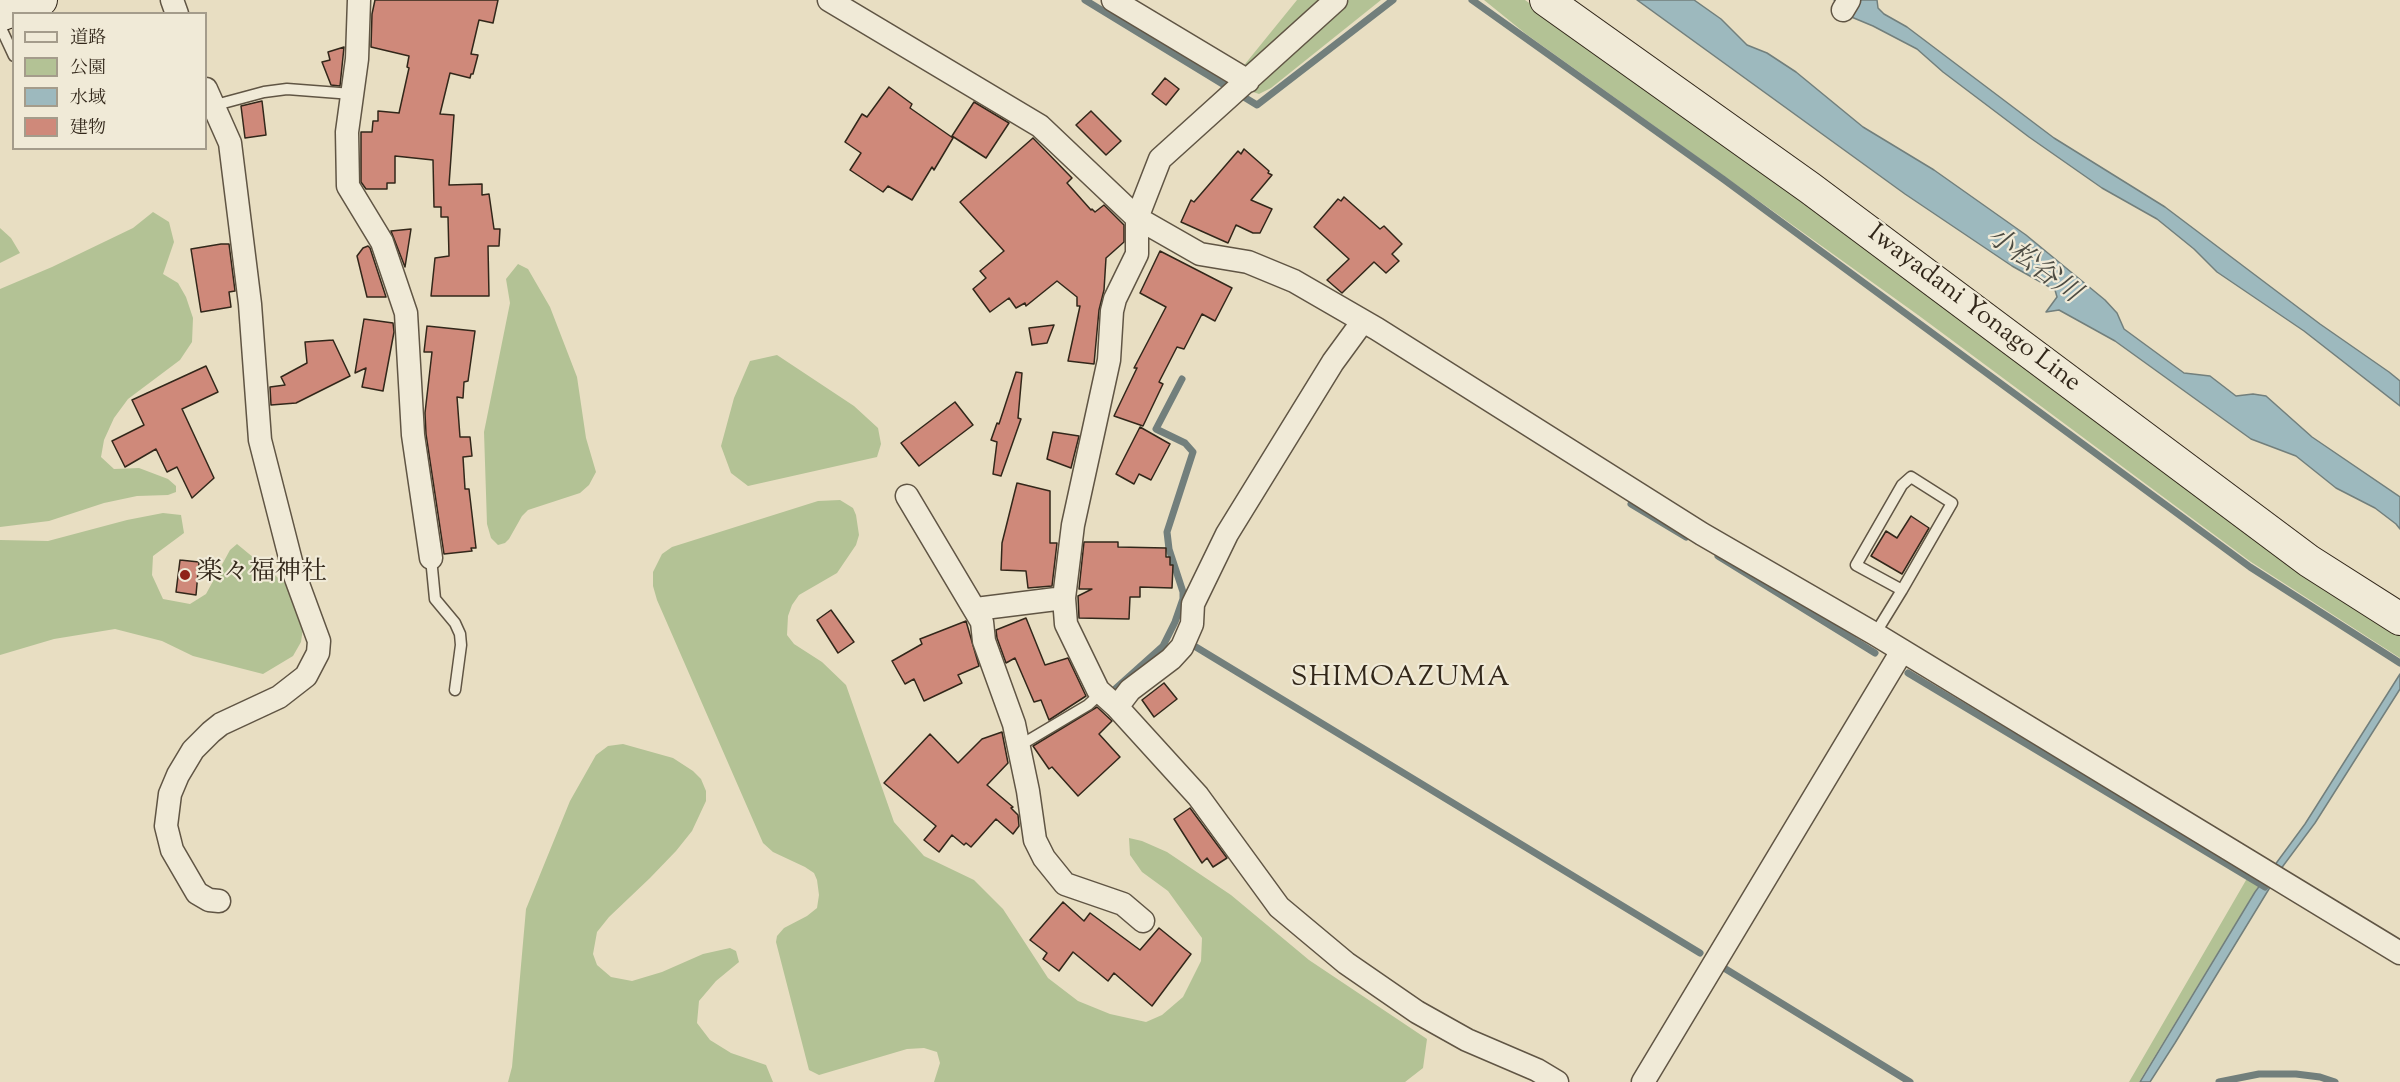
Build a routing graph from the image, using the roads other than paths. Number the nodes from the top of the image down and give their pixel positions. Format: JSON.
{"nodes":[{"id":1,"x":42,"y":0,"type":"edge"},
{"id":2,"x":359,"y":0,"type":"edge"},
{"id":3,"x":829,"y":0,"type":"edge"},
{"id":4,"x":1113,"y":0,"type":"edge"},
{"id":5,"x":1336,"y":0,"type":"edge"},
{"id":6,"x":1546,"y":0,"type":"edge"},
{"id":7,"x":22,"y":12,"type":"edge"},
{"id":8,"x":1,"y":25,"type":"edge"},
{"id":9,"x":12,"y":51,"type":"edge"},
{"id":10,"x":1245,"y":83,"type":"junction"},
{"id":11,"x":352,"y":94,"type":"junction"},
{"id":12,"x":209,"y":98,"type":"edge"},
{"id":13,"x":1137,"y":218,"type":"junction"},
{"id":14,"x":1363,"y":321,"type":"junction"},
{"id":15,"x":907,"y":496,"type":"dead end"},
{"id":16,"x":431,"y":558,"type":"joint"},
{"id":17,"x":1902,"y":590,"type":"junction"},
{"id":18,"x":1064,"y":598,"type":"junction"},
{"id":19,"x":976,"y":609,"type":"junction"},
{"id":20,"x":2400,"y":620,"type":"edge"},
{"id":21,"x":1875,"y":634,"type":"junction"},
{"id":22,"x":1902,"y":651,"type":"junction"},
{"id":23,"x":455,"y":690,"type":"dead end"},
{"id":24,"x":1109,"y":700,"type":"junction"},
{"id":25,"x":1019,"y":746,"type":"junction"},
{"id":26,"x":1039,"y":848,"type":"junction"},
{"id":27,"x":1058,"y":890,"type":"dead end"},
{"id":28,"x":219,"y":901,"type":"dead end"},
{"id":29,"x":1143,"y":921,"type":"dead end"},
{"id":30,"x":2400,"y":953,"type":"edge"},
{"id":31,"x":1557,"y":1082,"type":"edge"},
{"id":32,"x":1643,"y":1082,"type":"edge"}],
"edges":[{"from":1,"to":7,"type":"main road"},
{"from":2,"to":11,"type":"street"},
{"from":3,"to":13,"type":"street"},
{"from":4,"to":10,"type":"street"},
{"from":5,"to":10,"type":"street"},
{"from":6,"to":20,"type":"main road","name":"Iwayadani Yonago Line"},
{"from":8,"to":9,"type":"lane"},
{"from":10,"to":13,"type":"street"},
{"from":11,"to":12,"type":"lane"},
{"from":11,"to":16,"type":"street"},
{"from":12,"to":28,"type":"street"},
{"from":13,"to":14,"type":"street"},
{"from":13,"to":18,"type":"street"},
{"from":14,"to":21,"type":"street"},
{"from":14,"to":24,"type":"street"},
{"from":15,"to":19,"type":"street"},
{"from":16,"to":23,"type":"lane"},
{"from":17,"to":17,"type":"lane"},
{"from":17,"to":21,"type":"lane"},
{"from":18,"to":19,"type":"street"},
{"from":18,"to":24,"type":"street"},
{"from":19,"to":25,"type":"street"},
{"from":21,"to":22,"type":"street"},
{"from":22,"to":30,"type":"street"},
{"from":22,"to":32,"type":"street"},
{"from":24,"to":25,"type":"lane"},
{"from":24,"to":31,"type":"street"},
{"from":25,"to":26,"type":"street"},
{"from":26,"to":27,"type":"lane"},
{"from":26,"to":29,"type":"street"}]}
